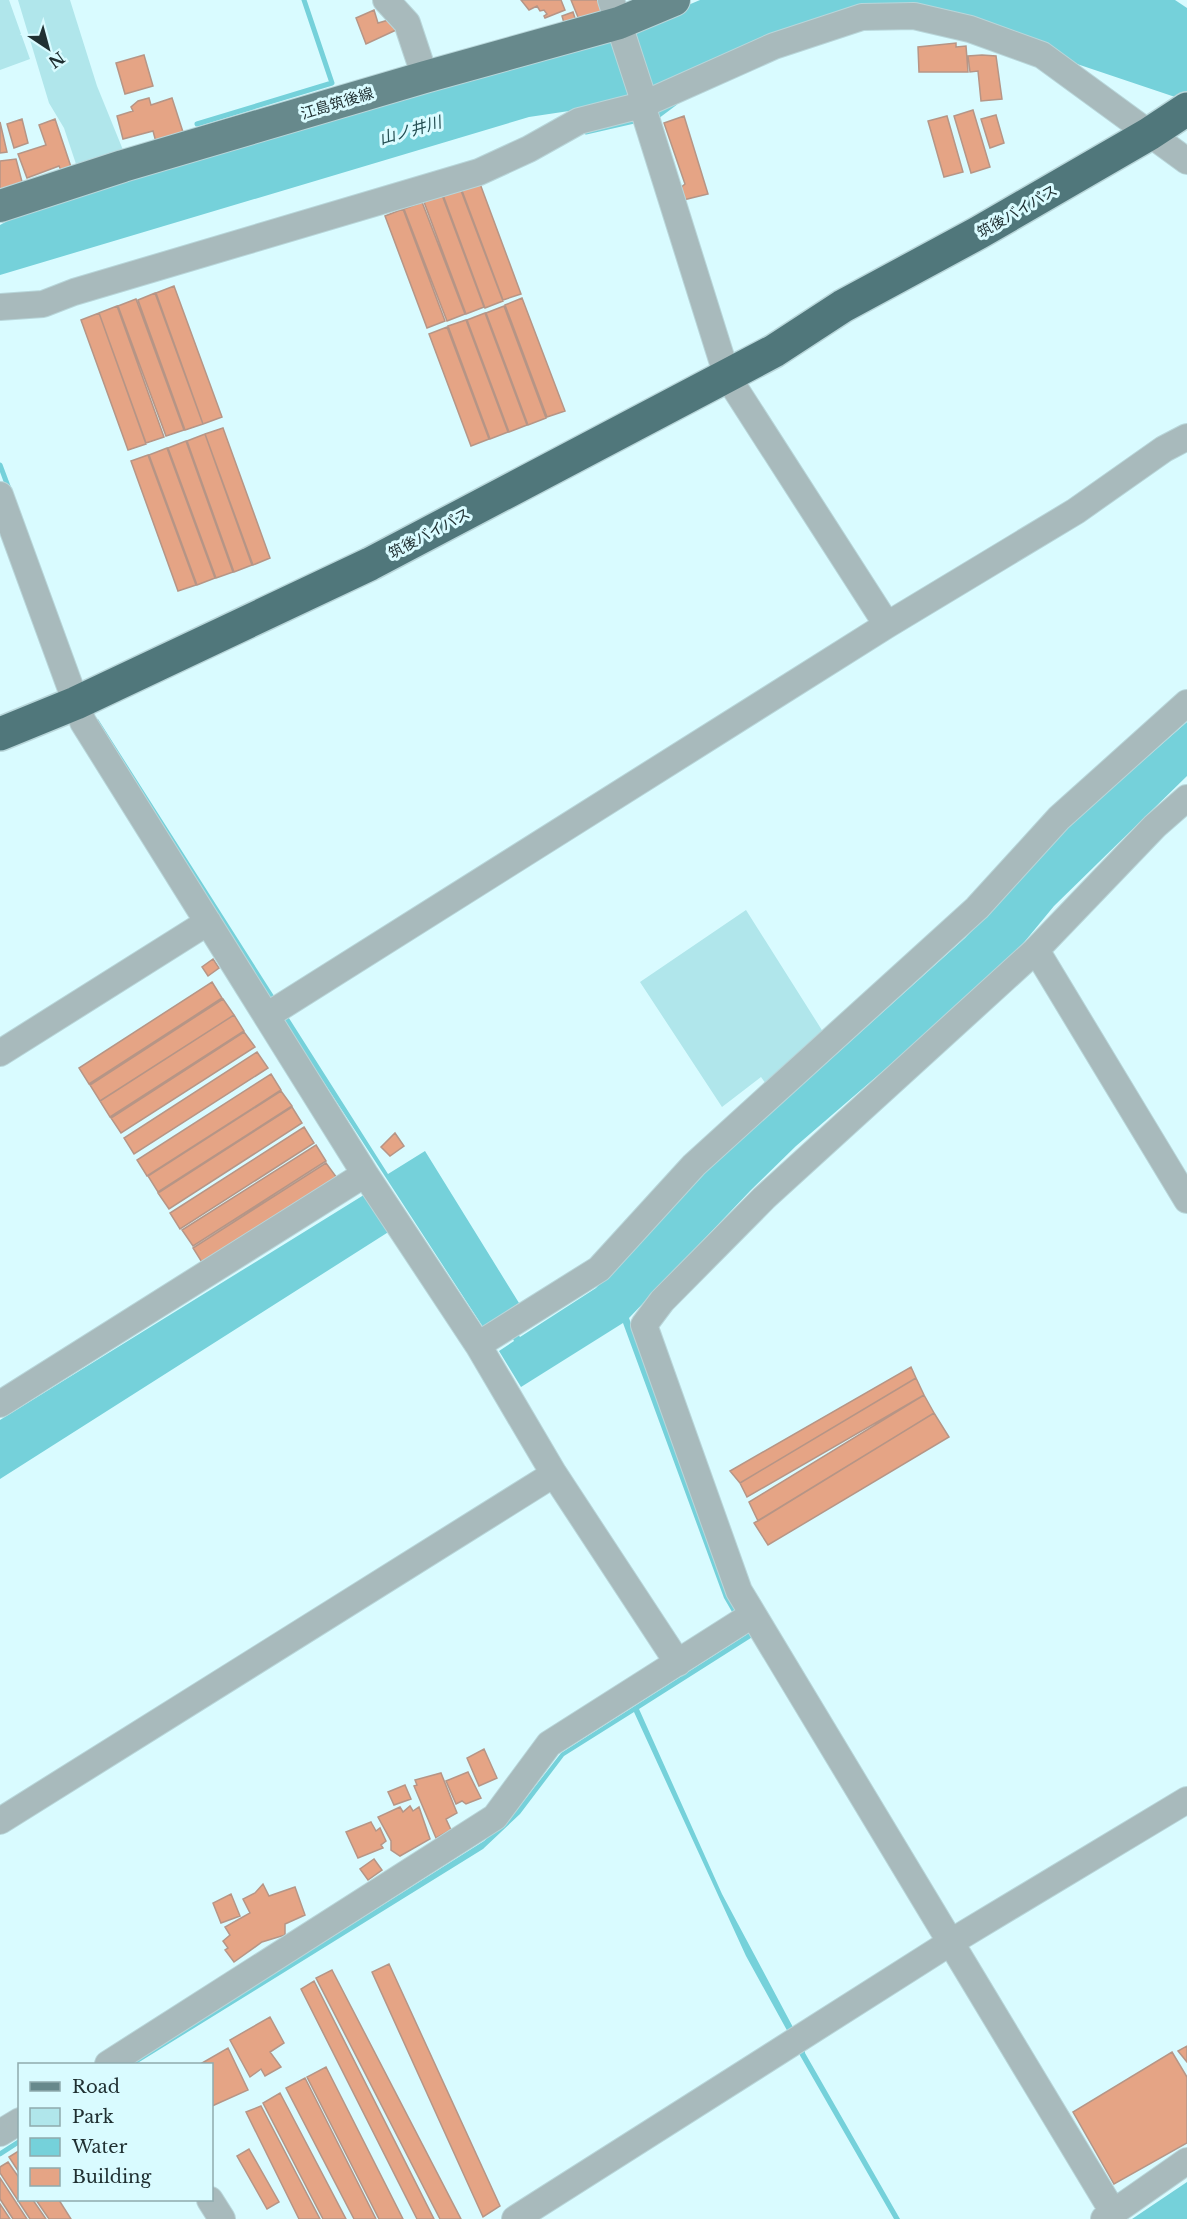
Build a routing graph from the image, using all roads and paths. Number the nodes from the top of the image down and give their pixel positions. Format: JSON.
{"nodes":[{"id":1,"x":386,"y":0,"type":"edge"},
{"id":2,"x":674,"y":0,"type":"edge"},
{"id":3,"x":617,"y":18,"type":"edge"},
{"id":4,"x":425,"y":77,"type":"junction"},
{"id":5,"x":642,"y":100,"type":"junction"},
{"id":6,"x":1187,"y":109,"type":"edge"},
{"id":7,"x":1146,"y":128,"type":"junction"},
{"id":8,"x":1187,"y":161,"type":"edge"},
{"id":9,"x":0,"y":206,"type":"edge"},
{"id":10,"x":0,"y":307,"type":"edge"},
{"id":11,"x":724,"y":367,"type":"junction"},
{"id":12,"x":1187,"y":437,"type":"edge"},
{"id":13,"x":0,"y":495,"type":"edge"},
{"id":14,"x":887,"y":625,"type":"junction"},
{"id":15,"x":72,"y":692,"type":"junction"},
{"id":16,"x":1187,"y":703,"type":"edge"},
{"id":17,"x":0,"y":711,"type":"edge"},
{"id":18,"x":0,"y":734,"type":"edge"},
{"id":19,"x":1187,"y":798,"type":"edge"},
{"id":20,"x":208,"y":922,"type":"junction"},
{"id":21,"x":1036,"y":950,"type":"junction"},
{"id":22,"x":268,"y":1015,"type":"junction"},
{"id":23,"x":0,"y":1053,"type":"edge"},
{"id":24,"x":369,"y":1179,"type":"junction"},
{"id":25,"x":1187,"y":1200,"type":"edge"},
{"id":26,"x":478,"y":1345,"type":"junction"},
{"id":27,"x":0,"y":1404,"type":"edge"},
{"id":28,"x":554,"y":1474,"type":"junction"},
{"id":29,"x":752,"y":1615,"type":"junction"},
{"id":30,"x":678,"y":1663,"type":"junction"},
{"id":31,"x":1187,"y":1800,"type":"edge"},
{"id":32,"x":0,"y":1821,"type":"edge"},
{"id":33,"x":951,"y":1942,"type":"junction"},
{"id":34,"x":118,"y":2062,"type":"edge"},
{"id":35,"x":18,"y":2122,"type":"edge"},
{"id":36,"x":0,"y":2133,"type":"edge"},
{"id":37,"x":1187,"y":2161,"type":"edge"},
{"id":38,"x":211,"y":2201,"type":"edge"},
{"id":39,"x":1108,"y":2216,"type":"edge"},
{"id":40,"x":222,"y":2219,"type":"edge"},
{"id":41,"x":515,"y":2219,"type":"edge"}],
"edges":[{"from":1,"to":4,"type":"street"},
{"from":2,"to":3,"type":"main road","name":"江島筑後線"},
{"from":3,"to":4,"type":"main road","name":"江島筑後線"},
{"from":3,"to":5,"type":"street"},
{"from":4,"to":9,"type":"main road","name":"江島筑後線"},
{"from":5,"to":7,"type":"street"},
{"from":5,"to":10,"type":"street"},
{"from":5,"to":11,"type":"street"},
{"from":6,"to":7,"type":"highway","name":"筑後バイパス"},
{"from":7,"to":8,"type":"street"},
{"from":7,"to":11,"type":"highway","name":"筑後バイパス"},
{"from":11,"to":14,"type":"street"},
{"from":11,"to":15,"type":"highway","name":"筑後バイパス"},
{"from":12,"to":14,"type":"street"},
{"from":13,"to":15,"type":"street"},
{"from":14,"to":22,"type":"street"},
{"from":15,"to":17,"type":"highway","name":"筑後バイパス"},
{"from":15,"to":18,"type":"highway","name":"筑後バイパス"},
{"from":15,"to":20,"type":"street"},
{"from":16,"to":26,"type":"street"},
{"from":19,"to":21,"type":"street"},
{"from":20,"to":22,"type":"street"},
{"from":20,"to":23,"type":"street"},
{"from":21,"to":25,"type":"street"},
{"from":21,"to":29,"type":"street"},
{"from":22,"to":24,"type":"street"},
{"from":24,"to":26,"type":"street"},
{"from":24,"to":27,"type":"street"},
{"from":26,"to":28,"type":"street"},
{"from":28,"to":30,"type":"street"},
{"from":28,"to":32,"type":"street"},
{"from":29,"to":30,"type":"street"},
{"from":29,"to":33,"type":"street"},
{"from":30,"to":34,"type":"street"},
{"from":31,"to":33,"type":"street"},
{"from":33,"to":39,"type":"street"},
{"from":33,"to":41,"type":"street"},
{"from":35,"to":36,"type":"street"},
{"from":37,"to":39,"type":"street"},
{"from":38,"to":40,"type":"street"}]}
